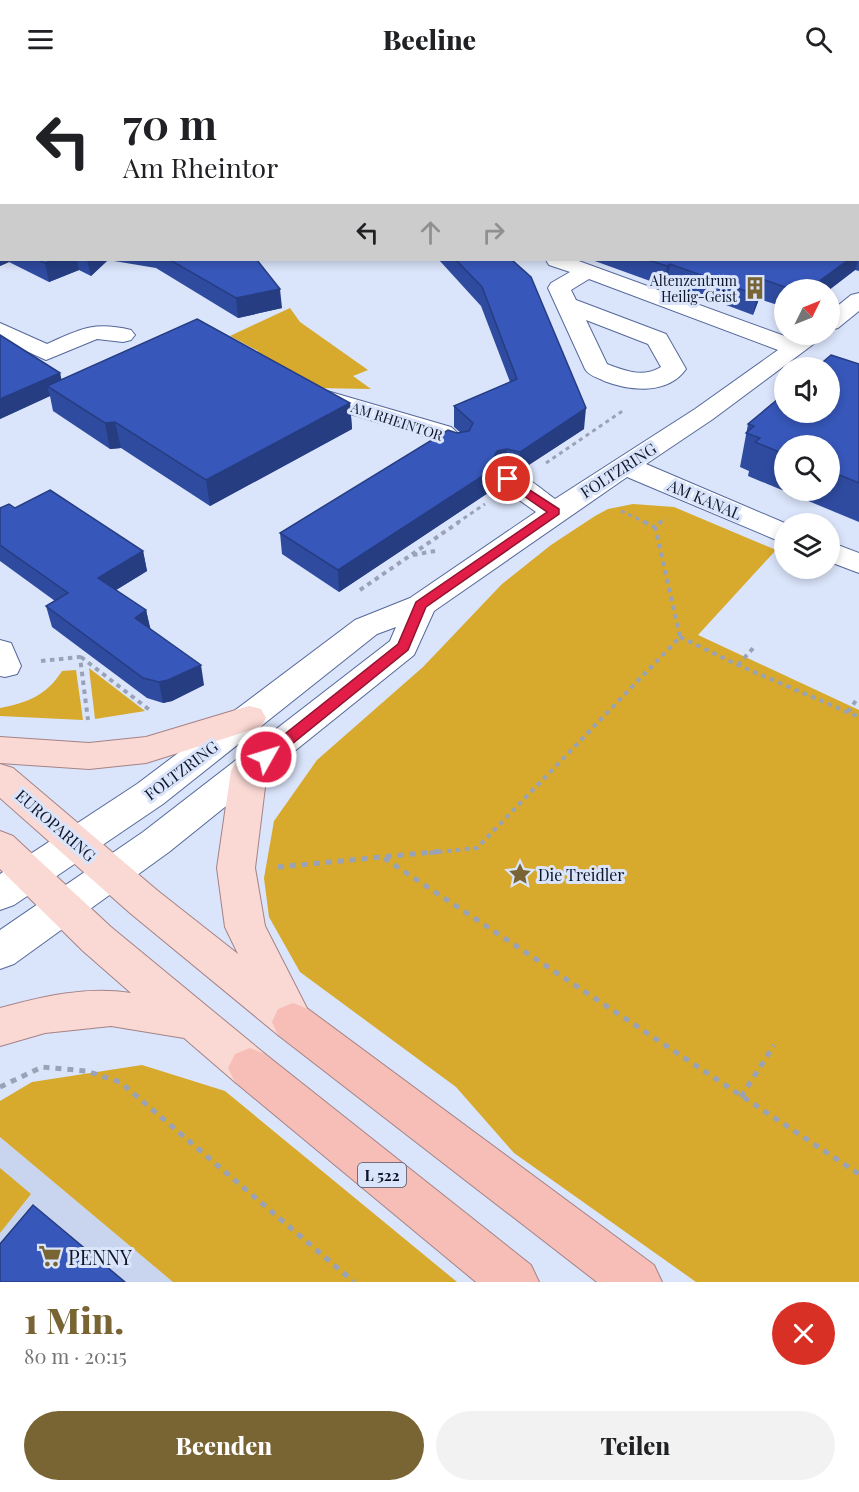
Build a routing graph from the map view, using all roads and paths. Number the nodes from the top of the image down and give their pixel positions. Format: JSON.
{"nodes":[{"id":1,"x":560,"y":261,"type":"edge"},
{"id":2,"x":588,"y":271,"type":"junction"},
{"id":3,"x":859,"y":300,"type":"edge"},
{"id":4,"x":565,"y":304,"type":"dead end"},
{"id":5,"x":840,"y":315,"type":"edge"},
{"id":6,"x":0,"y":330,"type":"edge"},
{"id":7,"x":774,"y":331,"type":"edge"},
{"id":8,"x":123,"y":335,"type":"dead end"},
{"id":9,"x":800,"y":345,"type":"edge"},
{"id":10,"x":310,"y":394,"type":"edge"},
{"id":11,"x":458,"y":445,"type":"edge"},
{"id":12,"x":626,"y":466,"type":"junction"},
{"id":13,"x":508,"y":479,"type":"dead end"},
{"id":14,"x":619,"y":510,"type":"dead end"},
{"id":15,"x":555,"y":512,"type":"junction"},
{"id":16,"x":672,"y":513,"type":"dead end"},
{"id":17,"x":655,"y":527,"type":"junction"},
{"id":18,"x":774,"y":528,"type":"edge"},
{"id":19,"x":840,"y":555,"type":"edge"},
{"id":20,"x":859,"y":564,"type":"edge"},
{"id":21,"x":421,"y":604,"type":"junction"},
{"id":22,"x":680,"y":637,"type":"junction"},
{"id":23,"x":755,"y":646,"type":"dead end"},
{"id":24,"x":80,"y":657,"type":"junction"},
{"id":25,"x":2,"y":658,"type":"edge"},
{"id":26,"x":738,"y":665,"type":"junction"},
{"id":27,"x":858,"y":699,"type":"edge"},
{"id":28,"x":848,"y":712,"type":"junction"},
{"id":29,"x":156,"y":714,"type":"dead end"},
{"id":30,"x":859,"y":717,"type":"edge"},
{"id":31,"x":249,"y":718,"type":"junction"},
{"id":32,"x":88,"y":723,"type":"dead end"},
{"id":33,"x":0,"y":750,"type":"edge"},
{"id":34,"x":249,"y":771,"type":"junction"},
{"id":35,"x":0,"y":777,"type":"edge"},
{"id":36,"x":78,"y":843,"type":"junction"},
{"id":37,"x":0,"y":846,"type":"edge"},
{"id":38,"x":384,"y":858,"type":"junction"},
{"id":39,"x":270,"y":867,"type":"dead end"},
{"id":40,"x":112,"y":873,"type":"junction"},
{"id":41,"x":15,"y":885,"type":"edge"},
{"id":42,"x":64,"y":907,"type":"junction"},
{"id":43,"x":0,"y":952,"type":"edge"},
{"id":44,"x":192,"y":1021,"type":"junction"},
{"id":45,"x":293,"y":1022,"type":"junction"},
{"id":46,"x":0,"y":1027,"type":"edge"},
{"id":47,"x":774,"y":1045,"type":"dead end"},
{"id":48,"x":250,"y":1068,"type":"joint"},
{"id":49,"x":0,"y":1087,"type":"edge"},
{"id":50,"x":741,"y":1097,"type":"junction"},
{"id":51,"x":859,"y":1174,"type":"edge"},
{"id":52,"x":354,"y":1282,"type":"edge"},
{"id":53,"x":514,"y":1282,"type":"edge"},
{"id":54,"x":637,"y":1282,"type":"edge"}],
"edges":[{"from":1,"to":2,"type":"street"},
{"from":2,"to":4,"type":"street"},
{"from":2,"to":7,"type":"street"},
{"from":3,"to":5,"type":"street"},
{"from":6,"to":8,"type":"street"},
{"from":9,"to":12,"type":"street","name":"FOLTZRING"},
{"from":10,"to":11,"type":"street","name":"AM RHEINTOR"},
{"from":12,"to":15,"type":"street","name":"FOLTZRING"},
{"from":12,"to":18,"type":"street","name":"AM KANAL"},
{"from":13,"to":15,"type":"street"},
{"from":14,"to":17,"type":"path"},
{"from":15,"to":21,"type":"street","name":"FOLTZRING"},
{"from":16,"to":17,"type":"path"},
{"from":17,"to":22,"type":"path"},
{"from":19,"to":20,"type":"street"},
{"from":21,"to":31,"type":"street","name":"FOLTZRING"},
{"from":21,"to":34,"type":"street"},
{"from":22,"to":26,"type":"path"},
{"from":22,"to":38,"type":"path"},
{"from":23,"to":26,"type":"path"},
{"from":24,"to":25,"type":"path"},
{"from":24,"to":29,"type":"path"},
{"from":24,"to":32,"type":"path"},
{"from":26,"to":28,"type":"path"},
{"from":27,"to":28,"type":"path"},
{"from":28,"to":30,"type":"path"},
{"from":31,"to":33,"type":"main road"},
{"from":31,"to":36,"type":"street","name":"FOLTZRING"},
{"from":34,"to":40,"type":"street"},
{"from":34,"to":45,"type":"main road"},
{"from":35,"to":36,"type":"main road","name":"EUROPARING"},
{"from":36,"to":40,"type":"main road","name":"EUROPARING"},
{"from":36,"to":41,"type":"street","name":"FOLTZRING"},
{"from":37,"to":41,"type":"main road","number":"L 522"},
{"from":38,"to":39,"type":"path"},
{"from":38,"to":50,"type":"path"},
{"from":40,"to":42,"type":"street"},
{"from":40,"to":45,"type":"main road","name":"EUROPARING"},
{"from":41,"to":42,"type":"main road","number":"L 522"},
{"from":42,"to":43,"type":"street"},
{"from":42,"to":44,"type":"main road","number":"L 522"},
{"from":44,"to":46,"type":"main road","number":"L 522"},
{"from":44,"to":48,"type":"main road","number":"L 522"},
{"from":45,"to":54,"type":"highway"},
{"from":47,"to":50,"type":"path"},
{"from":48,"to":53,"type":"highway","number":"L 522"},
{"from":49,"to":52,"type":"path"},
{"from":50,"to":51,"type":"path"}]}
